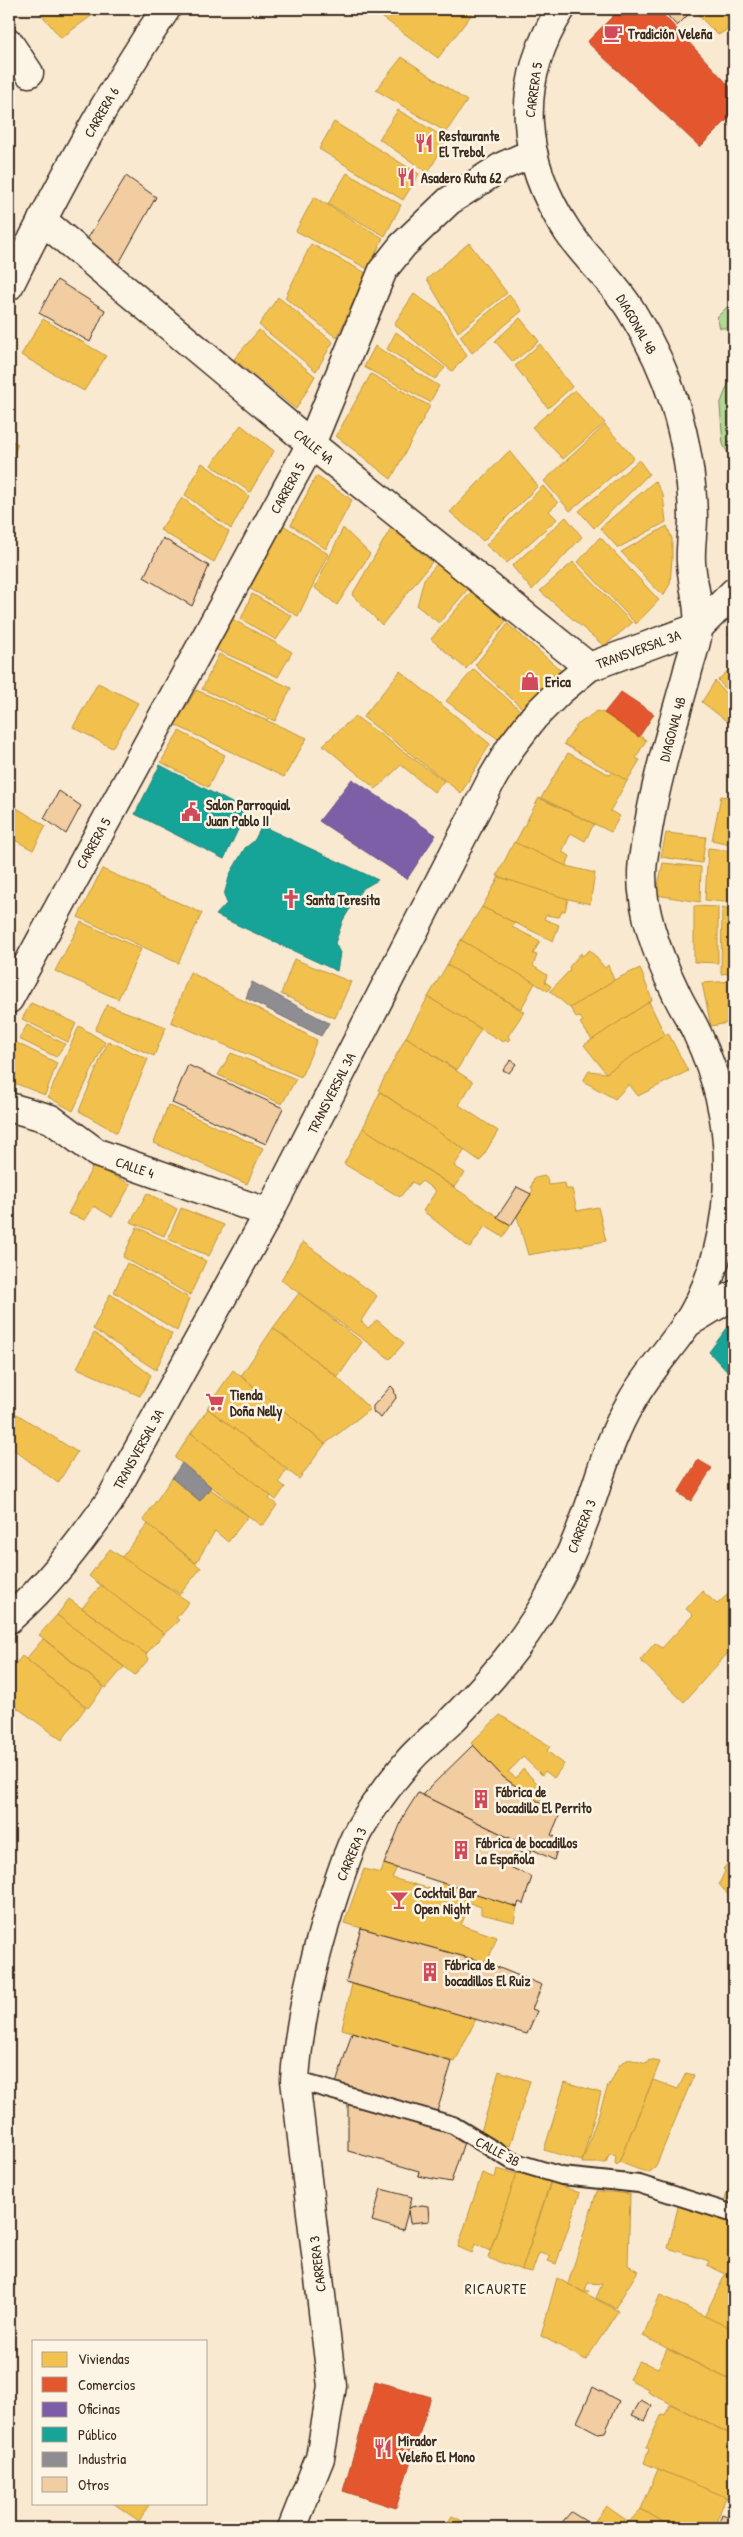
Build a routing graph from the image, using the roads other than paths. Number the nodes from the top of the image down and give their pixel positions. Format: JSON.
{"nodes":[{"id":1,"x":166,"y":9,"type":"edge"},
{"id":2,"x":562,"y":9,"type":"edge"},
{"id":3,"x":9,"y":43,"type":"edge"},
{"id":4,"x":29,"y":73,"type":"dead end"},
{"id":5,"x":532,"y":154,"type":"junction"},
{"id":6,"x":42,"y":220,"type":"junction"},
{"id":7,"x":9,"y":286,"type":"edge"},
{"id":8,"x":311,"y":444,"type":"junction"},
{"id":9,"x":734,"y":592,"type":"edge"},
{"id":10,"x":699,"y":627,"type":"junction"},
{"id":11,"x":589,"y":667,"type":"junction"},
{"id":12,"x":9,"y":999,"type":"edge"},
{"id":13,"x":9,"y":1107,"type":"edge"},
{"id":14,"x":730,"y":1202,"type":"edge"},
{"id":15,"x":269,"y":1213,"type":"junction"},
{"id":16,"x":734,"y":1294,"type":"edge"},
{"id":17,"x":686,"y":1324,"type":"junction"},
{"id":18,"x":9,"y":1619,"type":"edge"},
{"id":19,"x":295,"y":2080,"type":"junction"},
{"id":20,"x":734,"y":2214,"type":"edge"},
{"id":21,"x":292,"y":2528,"type":"edge"}],
"edges":[{"from":1,"to":6,"type":"street","name":"CARRERA 6"},
{"from":2,"to":5,"type":"street","name":"CARRERA 5"},
{"from":3,"to":4,"type":"street"},
{"from":5,"to":8,"type":"street","name":"CARRERA 5"},
{"from":5,"to":10,"type":"street","name":"DIAGONAL 4B"},
{"from":6,"to":7,"type":"street","name":"CARRERA 6"},
{"from":6,"to":8,"type":"street","name":"CALLE 4A"},
{"from":8,"to":11,"type":"street","name":"CALLE 4A"},
{"from":8,"to":12,"type":"street","name":"CARRERA 5"},
{"from":9,"to":10,"type":"street"},
{"from":10,"to":11,"type":"street","name":"TRANSVERSAL 3A"},
{"from":10,"to":14,"type":"street","name":"DIAGONAL 4B"},
{"from":11,"to":15,"type":"street","name":"TRANSVERSAL 3A"},
{"from":13,"to":15,"type":"street","name":"CALLE 4"},
{"from":14,"to":17,"type":"street","name":"DIAGONAL 4B"},
{"from":15,"to":18,"type":"street","name":"TRANSVERSAL 3A"},
{"from":16,"to":17,"type":"street","name":"CARRERA 3"},
{"from":17,"to":19,"type":"street","name":"CARRERA 3"},
{"from":19,"to":20,"type":"lane","name":"CALLE 3B"},
{"from":19,"to":21,"type":"street","name":"CARRERA 3"}]}
